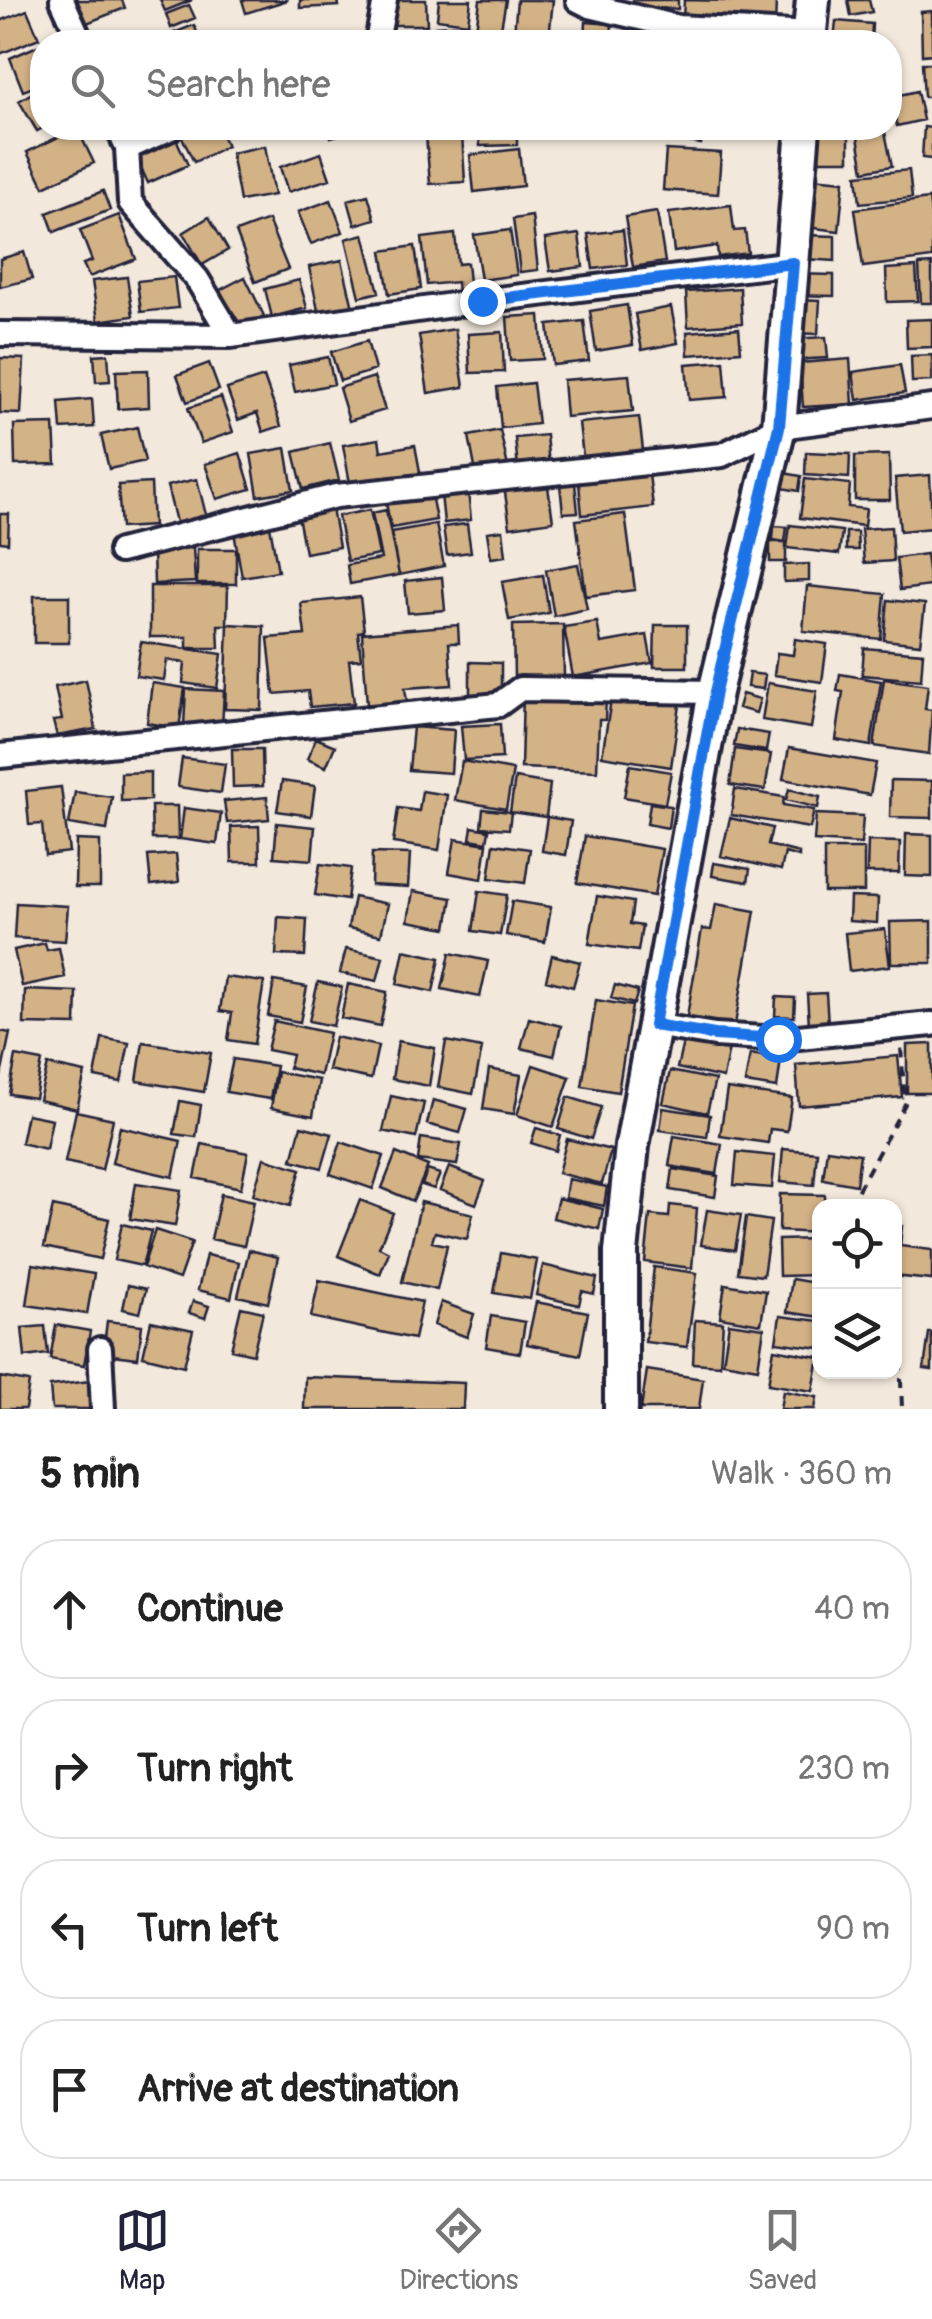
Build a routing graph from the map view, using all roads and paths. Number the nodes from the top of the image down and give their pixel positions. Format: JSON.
{"nodes":[{"id":1,"x":62,"y":0,"type":"edge"},
{"id":2,"x":385,"y":0,"type":"edge"},
{"id":3,"x":578,"y":0,"type":"edge"},
{"id":4,"x":812,"y":0,"type":"edge"},
{"id":5,"x":76,"y":30,"type":"edge"},
{"id":6,"x":379,"y":30,"type":"edge"},
{"id":7,"x":714,"y":30,"type":"edge"},
{"id":8,"x":810,"y":30,"type":"edge"},
{"id":9,"x":123,"y":140,"type":"edge"},
{"id":10,"x":802,"y":140,"type":"edge"},
{"id":11,"x":793,"y":263,"type":"junction"},
{"id":12,"x":0,"y":334,"type":"edge"},
{"id":13,"x":231,"y":336,"type":"junction"},
{"id":14,"x":932,"y":407,"type":"edge"},
{"id":15,"x":779,"y":427,"type":"junction"},
{"id":16,"x":120,"y":551,"type":"dead end"},
{"id":17,"x":715,"y":692,"type":"junction"},
{"id":18,"x":0,"y":756,"type":"edge"},
{"id":19,"x":932,"y":1024,"type":"edge"},
{"id":20,"x":654,"y":1025,"type":"junction"},
{"id":21,"x":900,"y":1028,"type":"junction"},
{"id":22,"x":853,"y":1199,"type":"edge"},
{"id":23,"x":100,"y":1349,"type":"dead end"},
{"id":24,"x":901,"y":1379,"type":"edge"},
{"id":25,"x":103,"y":1409,"type":"edge"},
{"id":26,"x":621,"y":1409,"type":"edge"},
{"id":27,"x":902,"y":1409,"type":"edge"}],
"edges":[{"from":1,"to":5,"type":"street"},
{"from":2,"to":6,"type":"street"},
{"from":3,"to":7,"type":"street"},
{"from":4,"to":8,"type":"street"},
{"from":9,"to":13,"type":"street"},
{"from":10,"to":11,"type":"street"},
{"from":11,"to":13,"type":"street"},
{"from":11,"to":15,"type":"street"},
{"from":12,"to":13,"type":"street"},
{"from":14,"to":15,"type":"street"},
{"from":15,"to":16,"type":"street"},
{"from":15,"to":17,"type":"street"},
{"from":17,"to":18,"type":"street"},
{"from":17,"to":20,"type":"street"},
{"from":19,"to":21,"type":"street"},
{"from":20,"to":21,"type":"street"},
{"from":20,"to":26,"type":"street"},
{"from":21,"to":22,"type":"path"},
{"from":23,"to":25,"type":"street"},
{"from":24,"to":27,"type":"path"}]}
